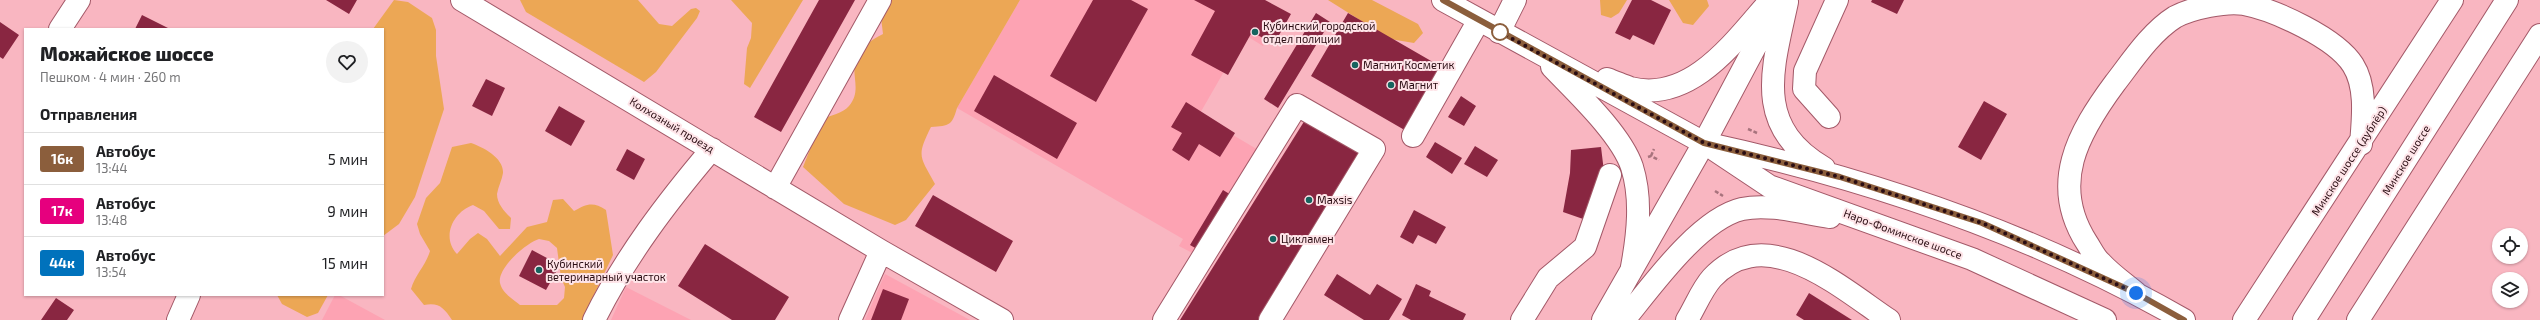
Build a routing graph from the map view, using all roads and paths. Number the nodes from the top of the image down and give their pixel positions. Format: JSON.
{"nodes":[{"id":1,"x":79,"y":0,"type":"edge"},
{"id":2,"x":462,"y":0,"type":"edge"},
{"id":3,"x":880,"y":0,"type":"edge"},
{"id":4,"x":1443,"y":0,"type":"edge"},
{"id":5,"x":1515,"y":0,"type":"edge"},
{"id":6,"x":1772,"y":0,"type":"edge"},
{"id":7,"x":1780,"y":0,"type":"edge"},
{"id":8,"x":1787,"y":0,"type":"edge"},
{"id":9,"x":1837,"y":0,"type":"edge"},
{"id":10,"x":2452,"y":0,"type":"edge"},
{"id":11,"x":2507,"y":0,"type":"edge"},
{"id":12,"x":1479,"y":20,"type":"junction"},
{"id":13,"x":61,"y":28,"type":"edge"},
{"id":14,"x":1499,"y":32,"type":"junction"},
{"id":15,"x":2540,"y":34,"type":"edge"},
{"id":16,"x":1539,"y":53,"type":"junction"},
{"id":17,"x":1829,"y":117,"type":"dead end"},
{"id":18,"x":1748,"y":129,"type":"dead end"},
{"id":19,"x":1762,"y":130,"type":"dead end"},
{"id":20,"x":1757,"y":134,"type":"junction"},
{"id":21,"x":1413,"y":136,"type":"dead end"},
{"id":22,"x":1754,"y":139,"type":"dead end"},
{"id":23,"x":1704,"y":143,"type":"junction"},
{"id":24,"x":2361,"y":144,"type":"junction"},
{"id":25,"x":712,"y":149,"type":"junction"},
{"id":26,"x":1654,"y":149,"type":"dead end"},
{"id":27,"x":1651,"y":156,"type":"dead end"},
{"id":28,"x":1610,"y":175,"type":"dead end"},
{"id":29,"x":1840,"y":177,"type":"junction"},
{"id":30,"x":775,"y":188,"type":"junction"},
{"id":31,"x":1875,"y":224,"type":"junction"},
{"id":32,"x":882,"y":251,"type":"junction"},
{"id":33,"x":1630,"y":276,"type":"junction"},
{"id":34,"x":2136,"y":293,"type":"junction"},
{"id":35,"x":189,"y":296,"type":"edge"},
{"id":36,"x":178,"y":320,"type":"edge"},
{"id":37,"x":594,"y":320,"type":"edge"},
{"id":38,"x":850,"y":320,"type":"edge"},
{"id":39,"x":1002,"y":320,"type":"edge"},
{"id":40,"x":1164,"y":320,"type":"edge"},
{"id":41,"x":1270,"y":320,"type":"edge"},
{"id":42,"x":1522,"y":320,"type":"edge"},
{"id":43,"x":1603,"y":320,"type":"edge"},
{"id":44,"x":1624,"y":320,"type":"edge"},
{"id":45,"x":1687,"y":320,"type":"edge"},
{"id":46,"x":1889,"y":320,"type":"edge"},
{"id":47,"x":2105,"y":320,"type":"edge"},
{"id":48,"x":2184,"y":320,"type":"edge"},
{"id":49,"x":2244,"y":320,"type":"edge"},
{"id":50,"x":2304,"y":320,"type":"edge"},
{"id":51,"x":2358,"y":320,"type":"edge"}],
"edges":[{"from":1,"to":13,"type":"main road"},
{"from":2,"to":25,"type":"main road","name":"Колхозный проезд"},
{"from":3,"to":30,"type":"main road"},
{"from":4,"to":12,"type":"main road","name":"Наро-Фоминское шоссе"},
{"from":5,"to":14,"type":"main road"},
{"from":6,"to":16,"type":"main road"},
{"from":7,"to":23,"type":"main road"},
{"from":8,"to":29,"type":"main road"},
{"from":9,"to":17,"type":"main road"},
{"from":10,"to":24,"type":"main road","name":"Минское шоссе (дублёр)"},
{"from":11,"to":50,"type":"main road","name":"Минское шоссе"},
{"from":12,"to":14,"type":"main road","name":"Наро-Фоминское шоссе"},
{"from":12,"to":21,"type":"main road"},
{"from":14,"to":16,"type":"main road","name":"Наро-Фоминское шоссе"},
{"from":15,"to":51,"type":"main road"},
{"from":16,"to":23,"type":"main road","name":"Наро-Фоминское шоссе"},
{"from":16,"to":33,"type":"main road"},
{"from":18,"to":20,"type":"path"},
{"from":19,"to":20,"type":"path"},
{"from":20,"to":22,"type":"path"},
{"from":23,"to":29,"type":"main road","name":"Наро-Фоминское шоссе"},
{"from":23,"to":31,"type":"main road","name":"Наро-Фоминское шоссе"},
{"from":23,"to":33,"type":"main road"},
{"from":24,"to":34,"type":"main road"},
{"from":24,"to":49,"type":"main road","name":"Минское шоссе (дублёр)"},
{"from":25,"to":30,"type":"main road","name":"Колхозный проезд"},
{"from":25,"to":37,"type":"main road"},
{"from":26,"to":27,"type":"path"},
{"from":28,"to":42,"type":"main road"},
{"from":29,"to":34,"type":"main road","name":"Наро-Фоминское шоссе"},
{"from":30,"to":32,"type":"main road","name":"Колхозный проезд"},
{"from":31,"to":44,"type":"main road"},
{"from":31,"to":47,"type":"main road","name":"Наро-Фоминское шоссе"},
{"from":32,"to":38,"type":"main road"},
{"from":32,"to":39,"type":"main road","name":"Колхозный проезд"},
{"from":33,"to":43,"type":"main road"},
{"from":34,"to":48,"type":"main road","name":"Наро-Фоминское шоссе"},
{"from":35,"to":36,"type":"main road"},
{"from":40,"to":41,"type":"main road"},
{"from":45,"to":46,"type":"main road"}]}
